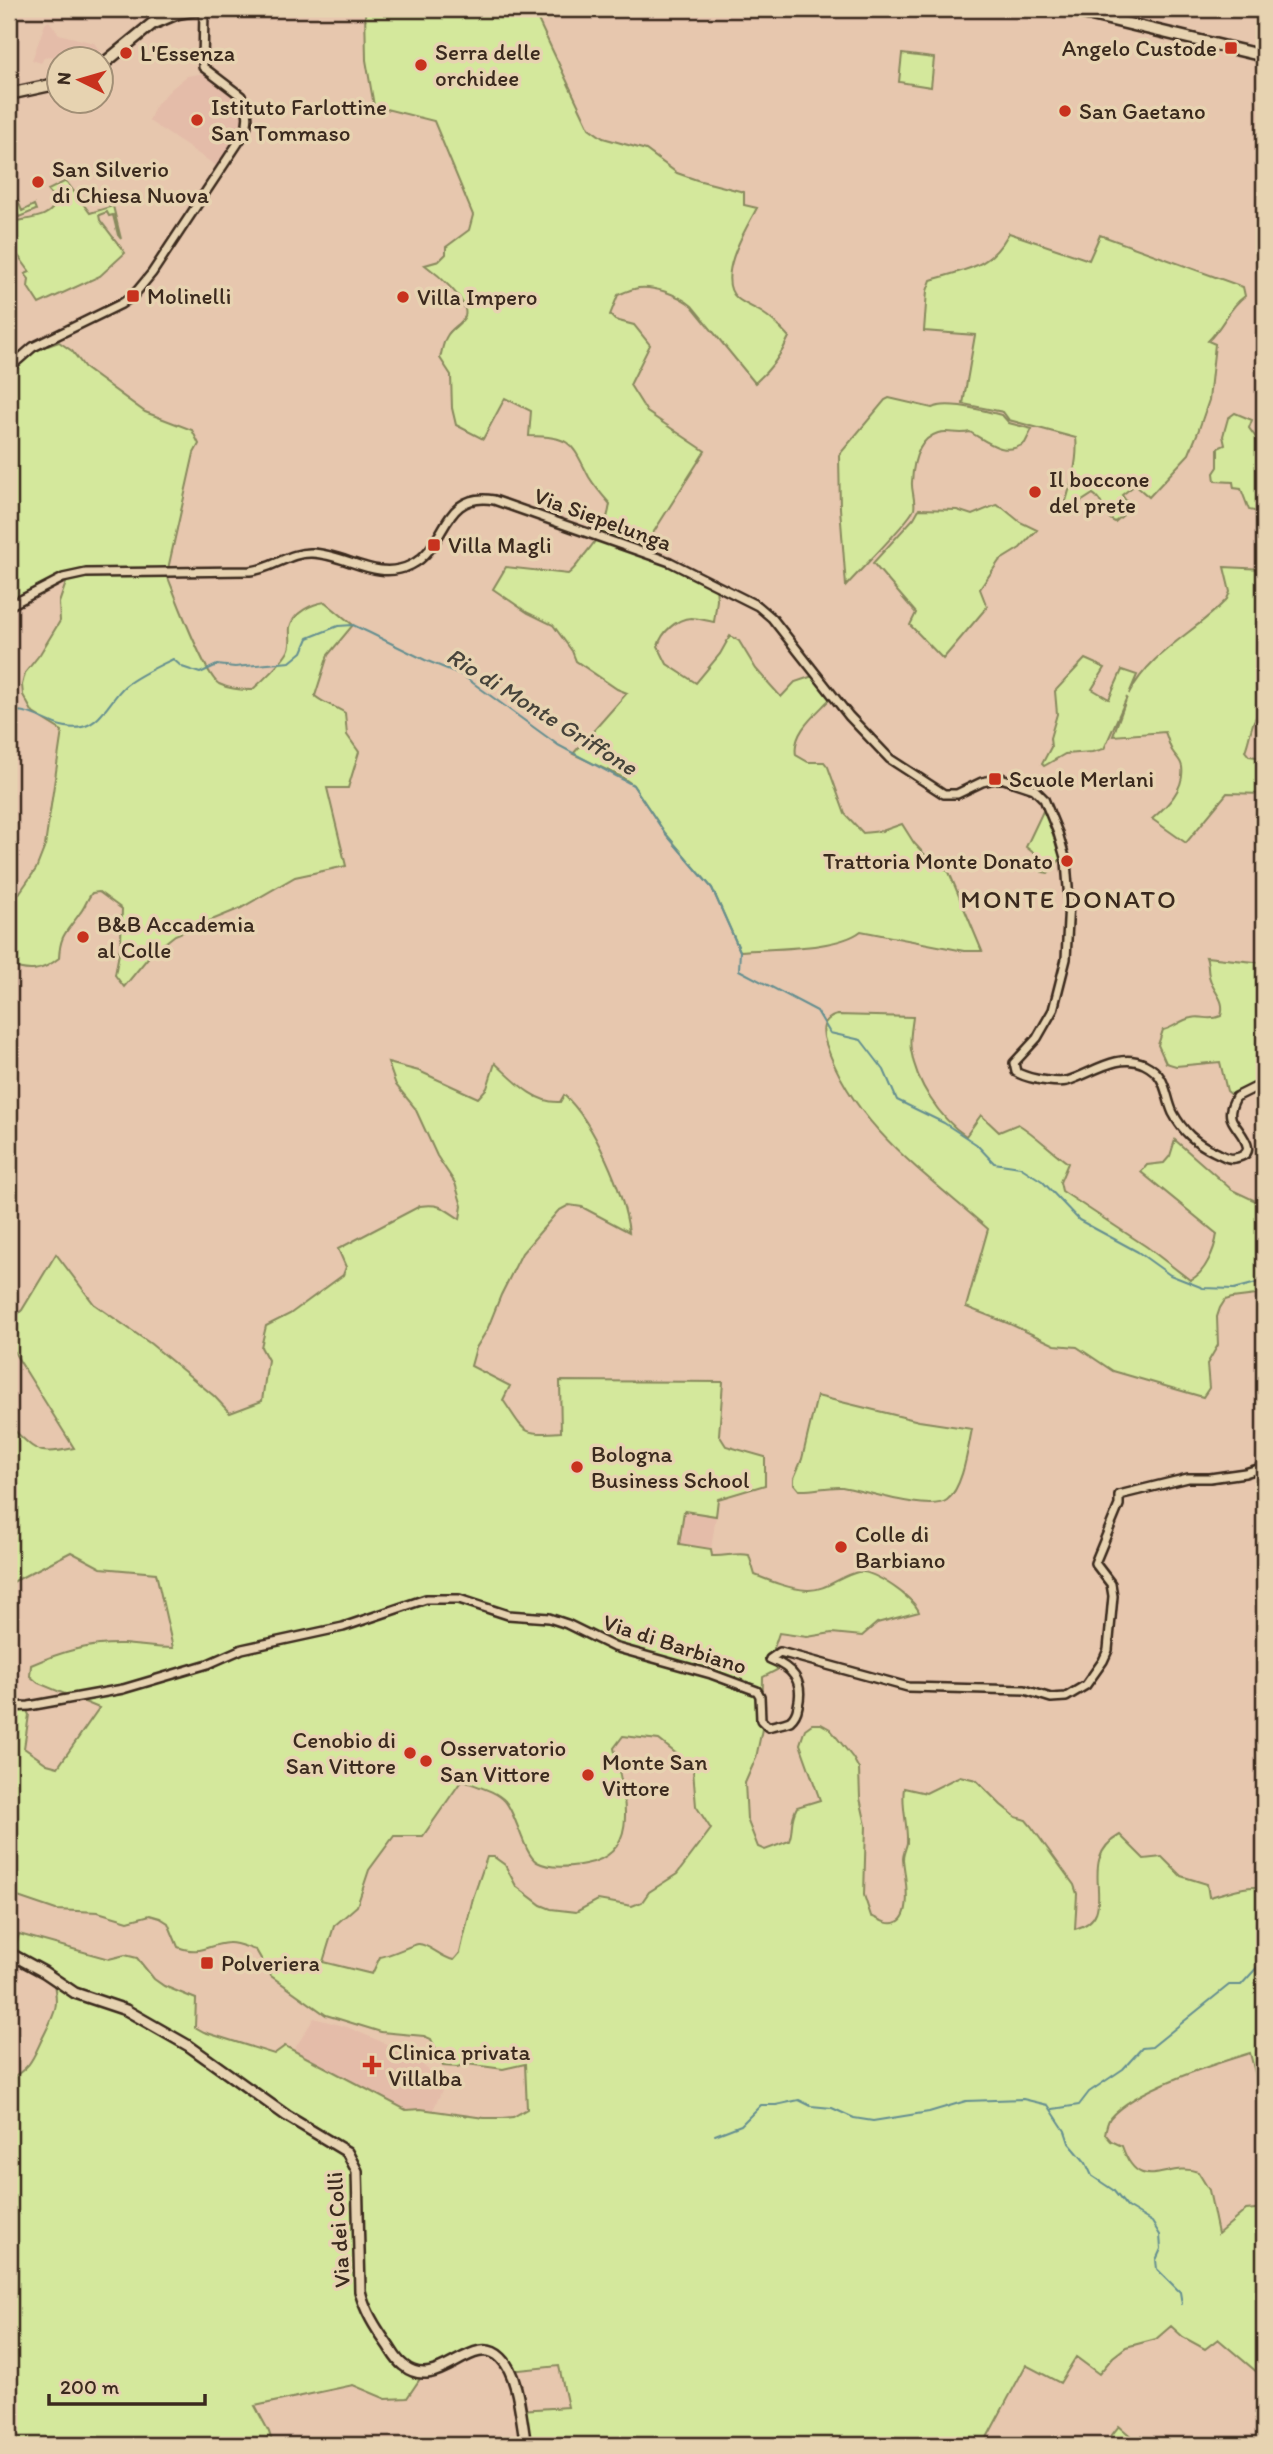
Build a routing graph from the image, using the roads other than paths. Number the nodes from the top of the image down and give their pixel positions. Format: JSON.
{"nodes":[{"id":1,"x":202,"y":9,"type":"edge"},
{"id":2,"x":1066,"y":9,"type":"edge"},
{"id":3,"x":117,"y":50,"type":"edge"},
{"id":4,"x":1264,"y":56,"type":"edge"},
{"id":5,"x":46,"y":86,"type":"edge"},
{"id":6,"x":9,"y":94,"type":"edge"},
{"id":7,"x":9,"y":368,"type":"edge"},
{"id":8,"x":9,"y":606,"type":"edge"},
{"id":9,"x":1264,"y":1088,"type":"edge"},
{"id":10,"x":1264,"y":1467,"type":"edge"},
{"id":11,"x":9,"y":1707,"type":"edge"},
{"id":12,"x":9,"y":1953,"type":"edge"},
{"id":13,"x":526,"y":2445,"type":"edge"}],
"edges":[{"from":1,"to":3,"type":"main road"},
{"from":1,"to":7,"type":"street"},
{"from":2,"to":4,"type":"main road"},
{"from":5,"to":6,"type":"main road"},
{"from":8,"to":9,"type":"street","name":"Via Siepelunga"},
{"from":10,"to":11,"type":"street","name":"Via di Barbiano"},
{"from":12,"to":13,"type":"main road","name":"Via dei Colli"}]}
